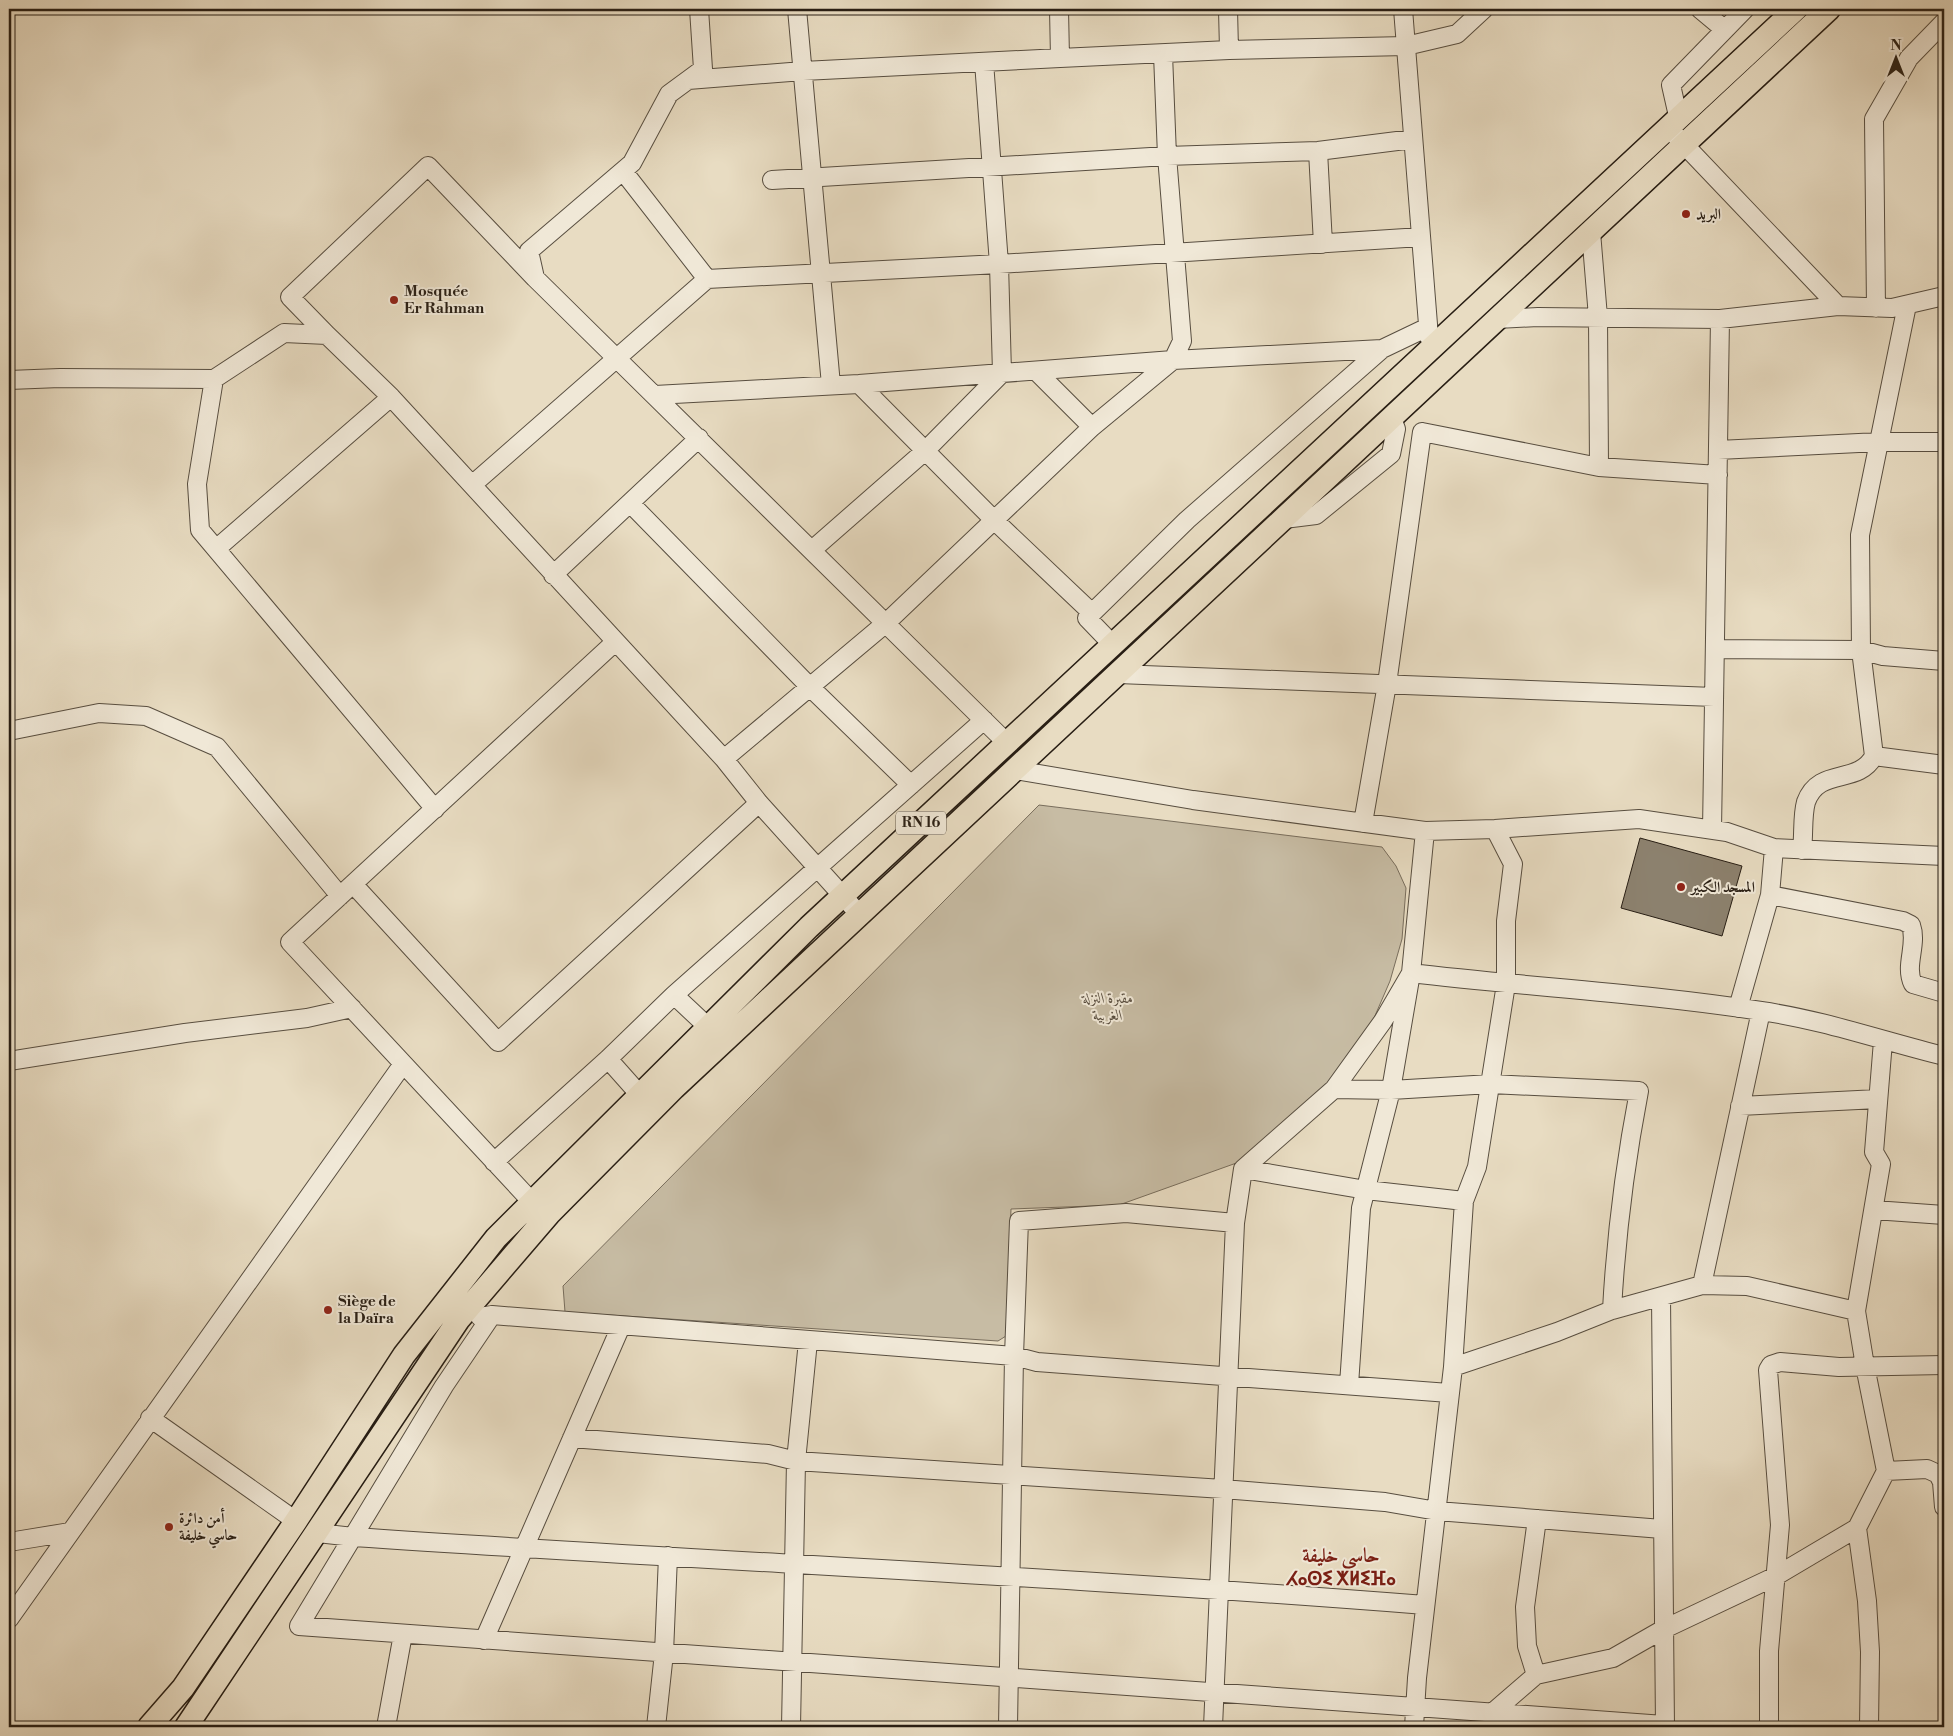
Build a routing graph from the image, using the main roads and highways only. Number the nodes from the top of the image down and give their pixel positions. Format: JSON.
{"nodes":[{"id":1,"x":1796,"y":9,"type":"edge"},
{"id":2,"x":1829,"y":9,"type":"edge"},
{"id":3,"x":148,"y":1727,"type":"edge"},
{"id":4,"x":186,"y":1727,"type":"edge"}],
"edges":[{"from":1,"to":3,"type":"main road","number":"RN 16"},
{"from":2,"to":4,"type":"main road","number":"RN 16"}]}
